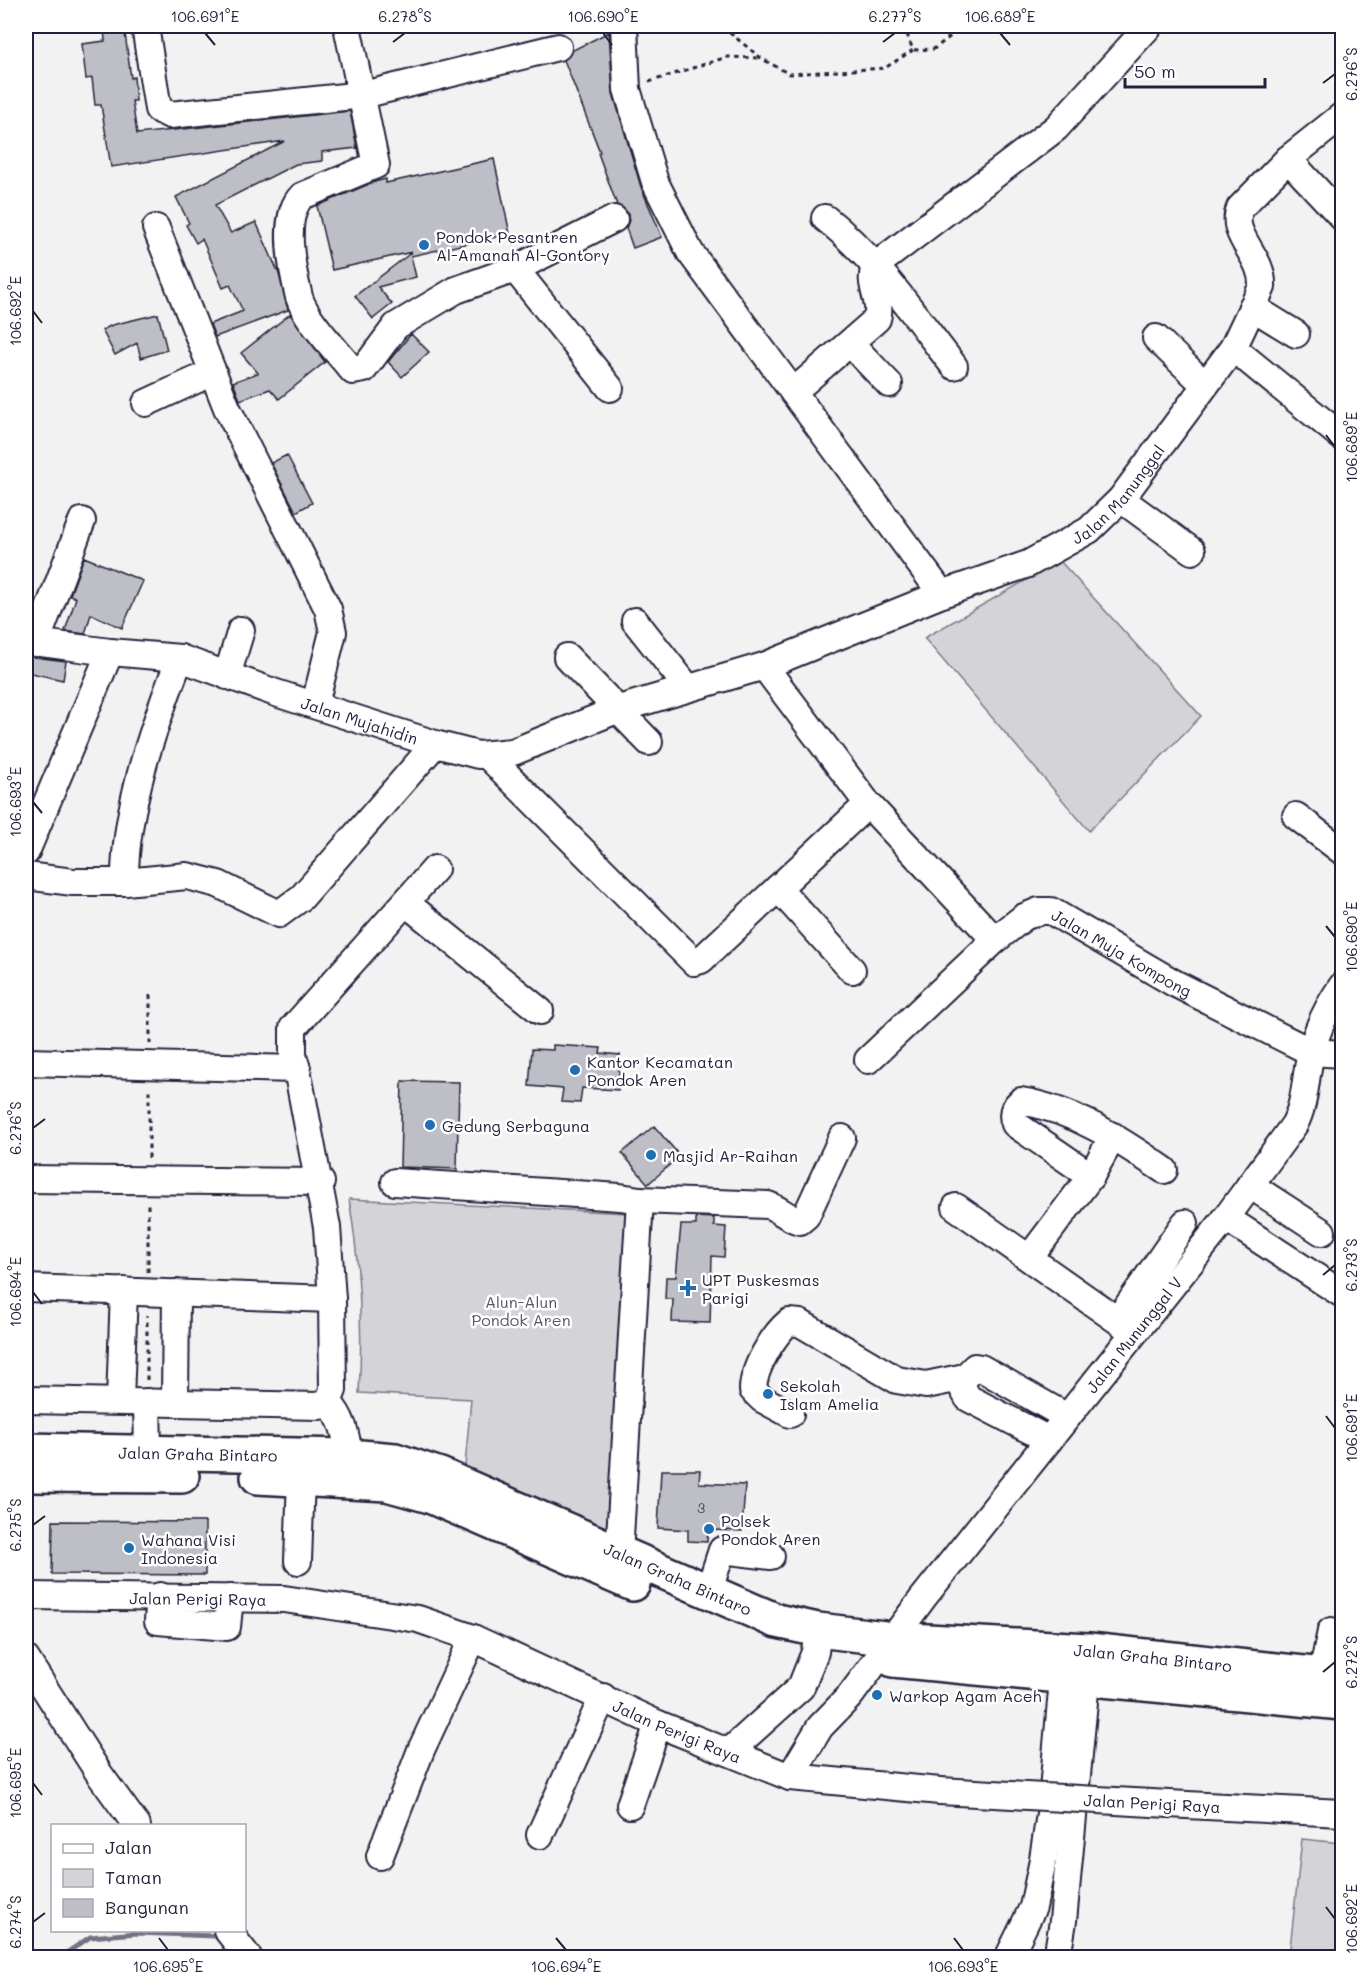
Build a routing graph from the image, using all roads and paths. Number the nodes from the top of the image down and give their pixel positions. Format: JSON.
{"nodes":[{"id":1,"x":145,"y":26,"type":"edge"},
{"id":2,"x":347,"y":26,"type":"edge"},
{"id":3,"x":624,"y":26,"type":"edge"},
{"id":4,"x":725,"y":26,"type":"edge"},
{"id":5,"x":811,"y":26,"type":"edge"},
{"id":6,"x":860,"y":26,"type":"edge"},
{"id":7,"x":907,"y":26,"type":"edge"},
{"id":8,"x":964,"y":26,"type":"edge"},
{"id":9,"x":1149,"y":26,"type":"edge"},
{"id":10,"x":558,"y":47,"type":"dead end"},
{"id":11,"x":913,"y":50,"type":"junction"},
{"id":12,"x":760,"y":58,"type":"junction"},
{"id":13,"x":627,"y":89,"type":"junction"},
{"id":14,"x":363,"y":95,"type":"junction"},
{"id":15,"x":1342,"y":116,"type":"edge"},
{"id":16,"x":1288,"y":159,"type":"junction"},
{"id":17,"x":1342,"y":217,"type":"edge"},
{"id":18,"x":825,"y":218,"type":"dead end"},
{"id":19,"x":614,"y":219,"type":"dead end"},
{"id":20,"x":156,"y":228,"type":"dead end"},
{"id":21,"x":875,"y":266,"type":"junction"},
{"id":22,"x":515,"y":269,"type":"junction"},
{"id":23,"x":1252,"y":307,"type":"junction"},
{"id":24,"x":1296,"y":334,"type":"dead end"},
{"id":25,"x":1156,"y":338,"type":"dead end"},
{"id":26,"x":851,"y":344,"type":"junction"},
{"id":27,"x":1233,"y":348,"type":"junction"},
{"id":28,"x":954,"y":366,"type":"dead end"},
{"id":29,"x":213,"y":372,"type":"junction"},
{"id":30,"x":889,"y":384,"type":"dead end"},
{"id":31,"x":1204,"y":384,"type":"junction"},
{"id":32,"x":610,"y":388,"type":"dead end"},
{"id":33,"x":793,"y":392,"type":"junction"},
{"id":34,"x":146,"y":403,"type":"dead end"},
{"id":35,"x":1342,"y":437,"type":"edge"},
{"id":36,"x":1121,"y":499,"type":"junction"},
{"id":37,"x":82,"y":521,"type":"dead end"},
{"id":38,"x":1192,"y":551,"type":"dead end"},
{"id":39,"x":942,"y":594,"type":"junction"},
{"id":40,"x":635,"y":621,"type":"dead end"},
{"id":41,"x":242,"y":630,"type":"dead end"},
{"id":42,"x":31,"y":642,"type":"edge"},
{"id":43,"x":110,"y":652,"type":"junction"},
{"id":44,"x":567,"y":657,"type":"dead end"},
{"id":45,"x":180,"y":658,"type":"junction"},
{"id":46,"x":764,"y":666,"type":"junction"},
{"id":47,"x":227,"y":676,"type":"junction"},
{"id":48,"x":688,"y":688,"type":"junction"},
{"id":49,"x":315,"y":704,"type":"junction"},
{"id":50,"x":619,"y":709,"type":"junction"},
{"id":51,"x":648,"y":742,"type":"dead end"},
{"id":52,"x":435,"y":744,"type":"junction"},
{"id":53,"x":488,"y":756,"type":"junction"},
{"id":54,"x":868,"y":804,"type":"junction"},
{"id":55,"x":1296,"y":816,"type":"dead end"},
{"id":56,"x":1342,"y":851,"type":"edge"},
{"id":57,"x":26,"y":852,"type":"edge"},
{"id":58,"x":435,"y":869,"type":"dead end"},
{"id":59,"x":26,"y":876,"type":"edge"},
{"id":60,"x":125,"y":882,"type":"junction"},
{"id":61,"x":778,"y":888,"type":"junction"},
{"id":62,"x":406,"y":903,"type":"junction"},
{"id":63,"x":995,"y":940,"type":"junction"},
{"id":64,"x":852,"y":970,"type":"dead end"},
{"id":65,"x":1342,"y":986,"type":"edge"},
{"id":66,"x":540,"y":1011,"type":"dead end"},
{"id":67,"x":1311,"y":1052,"type":"junction"},
{"id":68,"x":1342,"y":1054,"type":"edge"},
{"id":69,"x":868,"y":1060,"type":"dead end"},
{"id":70,"x":26,"y":1062,"type":"edge"},
{"id":71,"x":297,"y":1069,"type":"junction"},
{"id":72,"x":1113,"y":1136,"type":"junction"},
{"id":73,"x":842,"y":1138,"type":"dead end"},
{"id":74,"x":1164,"y":1170,"type":"dead end"},
{"id":75,"x":1091,"y":1176,"type":"junction"},
{"id":76,"x":26,"y":1179,"type":"edge"},
{"id":77,"x":321,"y":1182,"type":"junction"},
{"id":78,"x":395,"y":1182,"type":"dead end"},
{"id":79,"x":1250,"y":1185,"type":"junction"},
{"id":80,"x":640,"y":1200,"type":"junction"},
{"id":81,"x":956,"y":1208,"type":"dead end"},
{"id":82,"x":1226,"y":1218,"type":"junction"},
{"id":83,"x":1185,"y":1223,"type":"dead end"},
{"id":84,"x":1322,"y":1232,"type":"dead end"},
{"id":85,"x":1030,"y":1257,"type":"junction"},
{"id":86,"x":26,"y":1288,"type":"edge"},
{"id":87,"x":124,"y":1291,"type":"junction"},
{"id":88,"x":176,"y":1293,"type":"junction"},
{"id":89,"x":1342,"y":1294,"type":"edge"},
{"id":90,"x":332,"y":1299,"type":"junction"},
{"id":91,"x":1126,"y":1326,"type":"junction"},
{"id":92,"x":965,"y":1377,"type":"junction"},
{"id":93,"x":26,"y":1400,"type":"edge"},
{"id":94,"x":120,"y":1401,"type":"junction"},
{"id":95,"x":147,"y":1402,"type":"junction"},
{"id":96,"x":328,"y":1402,"type":"junction"},
{"id":97,"x":175,"y":1403,"type":"junction"},
{"id":98,"x":789,"y":1414,"type":"dead end"},
{"id":99,"x":1067,"y":1417,"type":"junction"},
{"id":100,"x":1049,"y":1440,"type":"junction"},
{"id":101,"x":26,"y":1450,"type":"edge"},
{"id":102,"x":348,"y":1456,"type":"junction"},
{"id":103,"x":148,"y":1464,"type":"junction"},
{"id":104,"x":26,"y":1475,"type":"edge"},
{"id":105,"x":301,"y":1478,"type":"junction"},
{"id":106,"x":771,"y":1556,"type":"dead end"},
{"id":107,"x":297,"y":1561,"type":"dead end"},
{"id":108,"x":613,"y":1564,"type":"junction"},
{"id":109,"x":708,"y":1593,"type":"junction"},
{"id":110,"x":26,"y":1596,"type":"edge"},
{"id":111,"x":1331,"y":1631,"type":"dead end"},
{"id":112,"x":473,"y":1638,"type":"junction"},
{"id":113,"x":817,"y":1641,"type":"junction"},
{"id":114,"x":886,"y":1649,"type":"junction"},
{"id":115,"x":26,"y":1659,"type":"edge"},
{"id":116,"x":1077,"y":1664,"type":"junction"},
{"id":117,"x":1332,"y":1676,"type":"edge"},
{"id":118,"x":603,"y":1697,"type":"junction"},
{"id":119,"x":1342,"y":1703,"type":"edge"},
{"id":120,"x":658,"y":1724,"type":"junction"},
{"id":121,"x":729,"y":1752,"type":"junction"},
{"id":122,"x":790,"y":1777,"type":"junction"},
{"id":123,"x":630,"y":1805,"type":"dead end"},
{"id":124,"x":1342,"y":1813,"type":"edge"},
{"id":125,"x":136,"y":1824,"type":"edge"},
{"id":126,"x":540,"y":1835,"type":"dead end"},
{"id":127,"x":380,"y":1856,"type":"dead end"},
{"id":128,"x":1008,"y":1958,"type":"edge"},
{"id":129,"x":1057,"y":1958,"type":"edge"}],
"edges":[{"from":1,"to":14,"type":"street"},
{"from":2,"to":14,"type":"street"},
{"from":3,"to":13,"type":"street"},
{"from":4,"to":12,"type":"path"},
{"from":5,"to":6,"type":"path"},
{"from":7,"to":11,"type":"path"},
{"from":8,"to":11,"type":"path"},
{"from":9,"to":21,"type":"street"},
{"from":10,"to":14,"type":"street"},
{"from":11,"to":12,"type":"path"},
{"from":12,"to":13,"type":"path"},
{"from":13,"to":33,"type":"street"},
{"from":14,"to":22,"type":"street"},
{"from":15,"to":16,"type":"street","name":"Jalan Manunggal"},
{"from":16,"to":17,"type":"street"},
{"from":16,"to":23,"type":"street","name":"Jalan Manunggal"},
{"from":18,"to":21,"type":"street"},
{"from":19,"to":22,"type":"street"},
{"from":20,"to":29,"type":"street"},
{"from":21,"to":26,"type":"street"},
{"from":21,"to":28,"type":"street"},
{"from":22,"to":32,"type":"street"},
{"from":23,"to":24,"type":"street"},
{"from":23,"to":27,"type":"street","name":"Jalan Manunggal"},
{"from":25,"to":31,"type":"street"},
{"from":26,"to":30,"type":"street"},
{"from":26,"to":33,"type":"street"},
{"from":27,"to":31,"type":"street","name":"Jalan Manunggal"},
{"from":27,"to":35,"type":"street"},
{"from":29,"to":34,"type":"street"},
{"from":29,"to":49,"type":"street"},
{"from":31,"to":36,"type":"street","name":"Jalan Manunggal"},
{"from":33,"to":39,"type":"street"},
{"from":36,"to":38,"type":"street"},
{"from":36,"to":39,"type":"street","name":"Jalan Manunggal"},
{"from":37,"to":42,"type":"street"},
{"from":39,"to":46,"type":"street","name":"Jalan Manunggal"},
{"from":40,"to":48,"type":"street"},
{"from":41,"to":47,"type":"street"},
{"from":42,"to":43,"type":"street","name":"Jalan Mujahidin"},
{"from":43,"to":45,"type":"street","name":"Jalan Mujahidin"},
{"from":43,"to":57,"type":"street"},
{"from":44,"to":50,"type":"street"},
{"from":45,"to":47,"type":"street","name":"Jalan Mujahidin"},
{"from":45,"to":60,"type":"street"},
{"from":46,"to":48,"type":"street","name":"Jalan Manunggal"},
{"from":46,"to":54,"type":"street"},
{"from":47,"to":49,"type":"street","name":"Jalan Mujahidin"},
{"from":48,"to":50,"type":"street","name":"Jalan Mujahidin"},
{"from":49,"to":52,"type":"street","name":"Jalan Mujahidin"},
{"from":50,"to":51,"type":"street"},
{"from":50,"to":53,"type":"street","name":"Jalan Mujahidin"},
{"from":52,"to":53,"type":"street","name":"Jalan Mujahidin"},
{"from":52,"to":60,"type":"street"},
{"from":53,"to":61,"type":"street"},
{"from":54,"to":61,"type":"street"},
{"from":54,"to":63,"type":"street"},
{"from":55,"to":56,"type":"street"},
{"from":58,"to":62,"type":"street"},
{"from":59,"to":60,"type":"street"},
{"from":61,"to":64,"type":"street"},
{"from":62,"to":66,"type":"street"},
{"from":62,"to":71,"type":"street"},
{"from":63,"to":67,"type":"street","name":"Jalan Muja Kompong"},
{"from":63,"to":69,"type":"street","name":"Jalan Muja Kompong"},
{"from":65,"to":67,"type":"street","name":"Jalan Mununggal V"},
{"from":67,"to":68,"type":"street"},
{"from":67,"to":79,"type":"street","name":"Jalan Mununggal V"},
{"from":70,"to":71,"type":"street"},
{"from":71,"to":77,"type":"street"},
{"from":72,"to":74,"type":"street"},
{"from":72,"to":75,"type":"street"},
{"from":72,"to":75,"type":"street"},
{"from":73,"to":80,"type":"street"},
{"from":75,"to":85,"type":"street"},
{"from":76,"to":77,"type":"street"},
{"from":77,"to":90,"type":"street"},
{"from":78,"to":80,"type":"street"},
{"from":79,"to":82,"type":"street","name":"Jalan Mununggal V"},
{"from":79,"to":84,"type":"street"},
{"from":80,"to":108,"type":"street"},
{"from":81,"to":85,"type":"street"},
{"from":82,"to":89,"type":"street"},
{"from":82,"to":91,"type":"street","name":"Jalan Mununggal V"},
{"from":83,"to":91,"type":"street"},
{"from":85,"to":91,"type":"street"},
{"from":86,"to":87,"type":"street"},
{"from":87,"to":88,"type":"street"},
{"from":87,"to":94,"type":"street"},
{"from":88,"to":90,"type":"street"},
{"from":88,"to":97,"type":"street"},
{"from":90,"to":96,"type":"street"},
{"from":91,"to":99,"type":"street","name":"Jalan Mununggal V"},
{"from":92,"to":98,"type":"street"},
{"from":92,"to":99,"type":"street"},
{"from":92,"to":100,"type":"street"},
{"from":93,"to":94,"type":"street"},
{"from":94,"to":95,"type":"street"},
{"from":95,"to":97,"type":"street"},
{"from":95,"to":103,"type":"street"},
{"from":96,"to":97,"type":"street"},
{"from":96,"to":102,"type":"street"},
{"from":99,"to":100,"type":"street","name":"Jalan Mununggal V"},
{"from":100,"to":114,"type":"street","name":"Jalan Mununggal V"},
{"from":101,"to":103,"type":"main road","name":"Jalan Graha Bintaro"},
{"from":102,"to":103,"type":"main road","name":"Jalan Graha Bintaro"},
{"from":102,"to":108,"type":"main road","name":"Jalan Graha Bintaro"},
{"from":103,"to":104,"type":"main road","name":"Jalan Graha Bintaro"},
{"from":103,"to":105,"type":"main road","name":"Jalan Graha Bintaro"},
{"from":105,"to":107,"type":"street"},
{"from":105,"to":108,"type":"main road","name":"Jalan Graha Bintaro"},
{"from":106,"to":109,"type":"street"},
{"from":108,"to":109,"type":"main road","name":"Jalan Graha Bintaro"},
{"from":108,"to":113,"type":"main road","name":"Jalan Graha Bintaro"},
{"from":109,"to":113,"type":"main road","name":"Jalan Graha Bintaro"},
{"from":110,"to":112,"type":"street","name":"Jalan Perigi Raya"},
{"from":111,"to":117,"type":"street"},
{"from":112,"to":118,"type":"street","name":"Jalan Perigi Raya"},
{"from":112,"to":127,"type":"street"},
{"from":113,"to":114,"type":"main road","name":"Jalan Graha Bintaro"},
{"from":113,"to":121,"type":"street"},
{"from":114,"to":116,"type":"main road","name":"Jalan Graha Bintaro"},
{"from":114,"to":122,"type":"street","name":"Jalan Mununggal V"},
{"from":115,"to":125,"type":"street"},
{"from":116,"to":117,"type":"main road","name":"Jalan Graha Bintaro"},
{"from":116,"to":119,"type":"main road","name":"Jalan Graha Bintaro"},
{"from":116,"to":128,"type":"street"},
{"from":116,"to":129,"type":"street"},
{"from":118,"to":120,"type":"street","name":"Jalan Perigi Raya"},
{"from":118,"to":126,"type":"street"},
{"from":120,"to":121,"type":"street","name":"Jalan Perigi Raya"},
{"from":120,"to":123,"type":"street"},
{"from":121,"to":122,"type":"street","name":"Jalan Perigi Raya"},
{"from":122,"to":124,"type":"street","name":"Jalan Perigi Raya","bridge":true}]}
